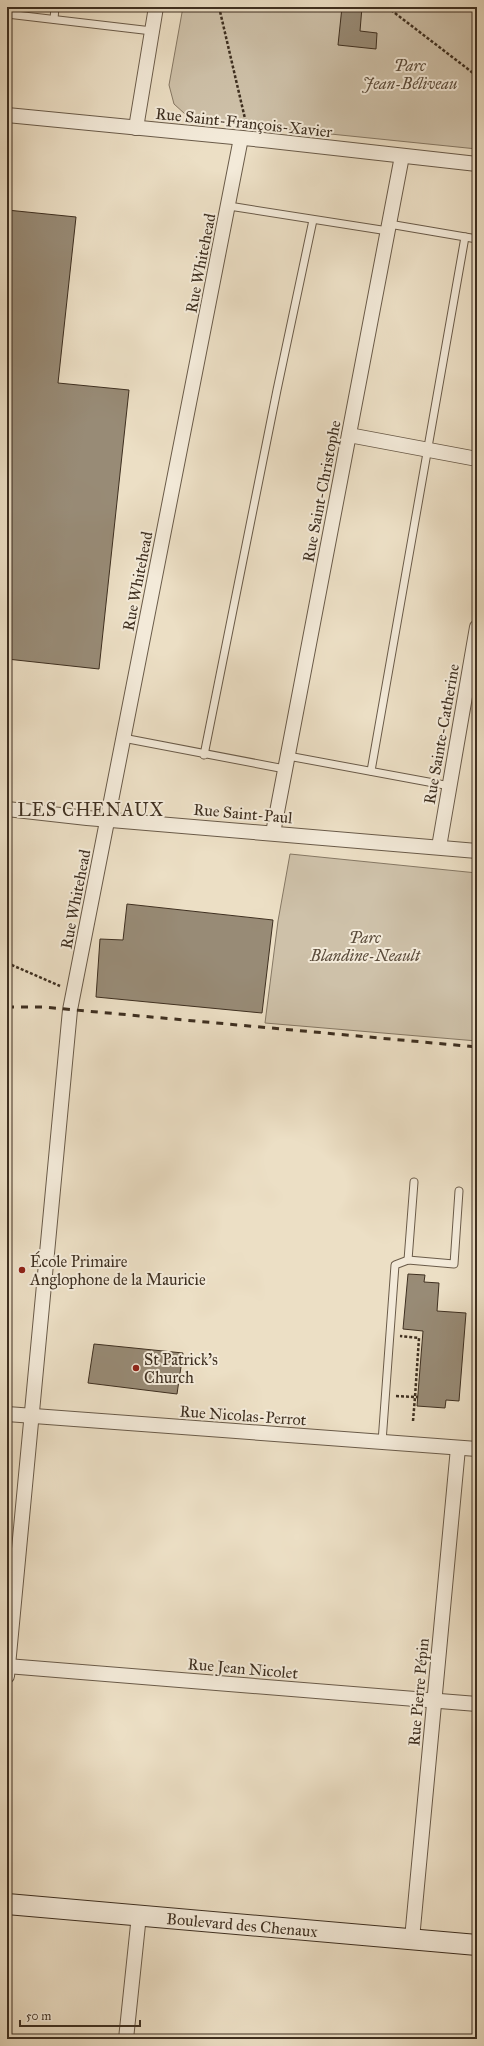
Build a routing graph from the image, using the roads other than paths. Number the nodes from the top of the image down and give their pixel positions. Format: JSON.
{"nodes":[{"id":1,"x":55,"y":7,"type":"edge"},
{"id":2,"x":156,"y":7,"type":"edge"},
{"id":3,"x":7,"y":14,"type":"edge"},
{"id":4,"x":54,"y":19,"type":"junction"},
{"id":5,"x":152,"y":31,"type":"junction"},
{"id":6,"x":7,"y":114,"type":"edge"},
{"id":7,"x":136,"y":128,"type":"junction"},
{"id":8,"x":244,"y":133,"type":"junction"},
{"id":9,"x":402,"y":156,"type":"junction"},
{"id":10,"x":477,"y":164,"type":"edge"},
{"id":11,"x":229,"y":206,"type":"junction"},
{"id":12,"x":313,"y":220,"type":"junction"},
{"id":13,"x":388,"y":228,"type":"junction"},
{"id":14,"x":466,"y":237,"type":"junction"},
{"id":15,"x":477,"y":239,"type":"edge"},
{"id":16,"x":349,"y":435,"type":"junction"},
{"id":17,"x":428,"y":450,"type":"junction"},
{"id":18,"x":477,"y":459,"type":"edge"},
{"id":19,"x":477,"y":627,"type":"edge"},
{"id":20,"x":123,"y":738,"type":"junction"},
{"id":21,"x":204,"y":755,"type":"junction"},
{"id":22,"x":287,"y":762,"type":"junction"},
{"id":23,"x":372,"y":771,"type":"junction"},
{"id":24,"x":450,"y":786,"type":"junction"},
{"id":25,"x":7,"y":809,"type":"edge"},
{"id":26,"x":107,"y":820,"type":"junction"},
{"id":27,"x":273,"y":833,"type":"junction"},
{"id":28,"x":439,"y":847,"type":"junction"},
{"id":29,"x":477,"y":851,"type":"edge"},
{"id":30,"x":414,"y":1182,"type":"dead end"},
{"id":31,"x":459,"y":1191,"type":"dead end"},
{"id":32,"x":408,"y":1260,"type":"junction"},
{"id":33,"x":7,"y":1414,"type":"edge"},
{"id":34,"x":32,"y":1417,"type":"junction"},
{"id":35,"x":382,"y":1442,"type":"junction"},
{"id":36,"x":458,"y":1448,"type":"junction"},
{"id":37,"x":477,"y":1449,"type":"edge"},
{"id":38,"x":7,"y":1669,"type":"edge"},
{"id":39,"x":434,"y":1701,"type":"junction"},
{"id":40,"x":477,"y":1704,"type":"edge"},
{"id":41,"x":7,"y":1904,"type":"edge"},
{"id":42,"x":139,"y":1915,"type":"junction"},
{"id":43,"x":412,"y":1939,"type":"junction"},
{"id":44,"x":477,"y":1945,"type":"edge"},
{"id":45,"x":126,"y":2039,"type":"edge"}],
"edges":[{"from":1,"to":4,"type":"lane"},
{"from":2,"to":5,"type":"street"},
{"from":3,"to":4,"type":"lane"},
{"from":4,"to":5,"type":"lane"},
{"from":5,"to":7,"type":"street"},
{"from":6,"to":7,"type":"street","name":"Rue Saint-François-Xavier"},
{"from":7,"to":8,"type":"street","name":"Rue Saint-François-Xavier"},
{"from":8,"to":9,"type":"street","name":"Rue Saint-François-Xavier"},
{"from":8,"to":11,"type":"street","name":"Rue Whitehead"},
{"from":9,"to":10,"type":"street","name":"Rue Saint-François-Xavier"},
{"from":9,"to":13,"type":"street","name":"Rue Saint-Christophe"},
{"from":11,"to":12,"type":"lane"},
{"from":11,"to":20,"type":"street","name":"Rue Whitehead"},
{"from":12,"to":13,"type":"lane"},
{"from":12,"to":21,"type":"lane"},
{"from":13,"to":14,"type":"lane"},
{"from":13,"to":16,"type":"street","name":"Rue Saint-Christophe"},
{"from":14,"to":15,"type":"lane"},
{"from":14,"to":17,"type":"lane"},
{"from":16,"to":17,"type":"street"},
{"from":16,"to":22,"type":"street","name":"Rue Saint-Christophe"},
{"from":17,"to":18,"type":"street"},
{"from":17,"to":23,"type":"lane"},
{"from":19,"to":24,"type":"street","name":"Rue Sainte-Catherine"},
{"from":20,"to":21,"type":"lane"},
{"from":20,"to":26,"type":"street","name":"Rue Whitehead"},
{"from":21,"to":22,"type":"lane"},
{"from":22,"to":23,"type":"lane"},
{"from":22,"to":27,"type":"street","name":"Rue Saint-Christophe"},
{"from":23,"to":24,"type":"lane"},
{"from":24,"to":28,"type":"street","name":"Rue Sainte-Catherine"},
{"from":25,"to":26,"type":"street","name":"Rue Saint-Paul"},
{"from":26,"to":27,"type":"street","name":"Rue Saint-Paul"},
{"from":26,"to":34,"type":"street","name":"Rue Whitehead"},
{"from":27,"to":28,"type":"street","name":"Rue Saint-Paul"},
{"from":28,"to":29,"type":"street","name":"Rue Saint-Paul"},
{"from":30,"to":32,"type":"lane"},
{"from":31,"to":32,"type":"lane"},
{"from":32,"to":35,"type":"lane"},
{"from":33,"to":34,"type":"street","name":"Rue Nicolas-Perrot"},
{"from":34,"to":35,"type":"street","name":"Rue Nicolas-Perrot"},
{"from":34,"to":38,"type":"street","name":"Rue Whitehead"},
{"from":35,"to":36,"type":"street","name":"Rue Nicolas-Perrot"},
{"from":36,"to":37,"type":"street","name":"Rue Nicolas-Perrot"},
{"from":36,"to":39,"type":"street","name":"Rue Pierre Pépin"},
{"from":38,"to":39,"type":"street","name":"Rue Jean Nicolet"},
{"from":39,"to":40,"type":"street","name":"Rue Jean Nicolet"},
{"from":39,"to":43,"type":"street","name":"Rue Pierre Pépin"},
{"from":41,"to":42,"type":"street","name":"Boulevard des Chenaux"},
{"from":42,"to":43,"type":"street","name":"Boulevard des Chenaux"},
{"from":42,"to":45,"type":"street"},
{"from":43,"to":44,"type":"street","name":"Boulevard des Chenaux"}]}
